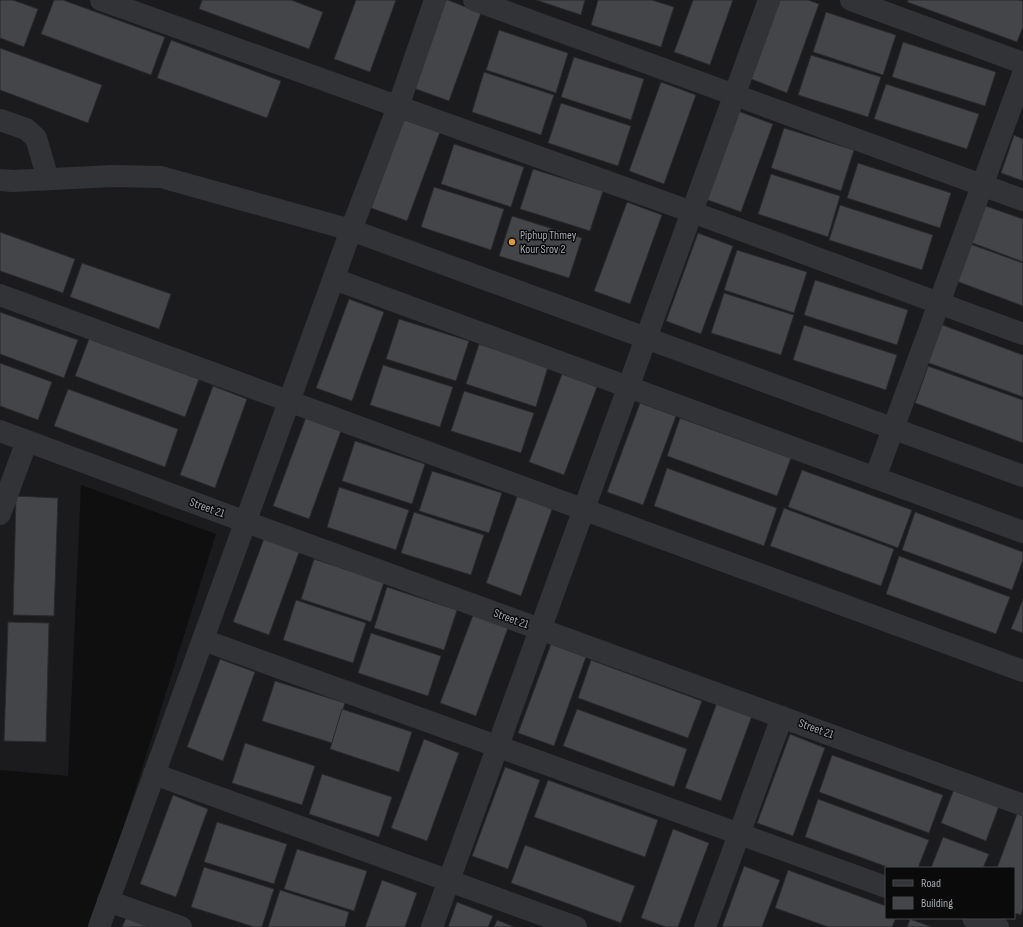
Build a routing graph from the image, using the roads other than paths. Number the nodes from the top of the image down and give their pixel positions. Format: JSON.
{"nodes":[{"id":1,"x":101,"y":0,"type":"edge"},
{"id":2,"x":435,"y":0,"type":"edge"},
{"id":3,"x":474,"y":0,"type":"edge"},
{"id":4,"x":769,"y":0,"type":"edge"},
{"id":5,"x":851,"y":0,"type":"edge"},
{"id":6,"x":1023,"y":63,"type":"edge"},
{"id":7,"x":1023,"y":74,"type":"edge"},
{"id":8,"x":734,"y":95,"type":"junction"},
{"id":9,"x":398,"y":107,"type":"junction"},
{"id":10,"x":0,"y":120,"type":"edge"},
{"id":11,"x":48,"y":179,"type":"junction"},
{"id":12,"x":0,"y":180,"type":"edge"},
{"id":13,"x":982,"y":185,"type":"junction"},
{"id":14,"x":1023,"y":200,"type":"edge"},
{"id":15,"x":692,"y":212,"type":"junction"},
{"id":16,"x":351,"y":230,"type":"junction"},
{"id":17,"x":334,"y":278,"type":"junction"},
{"id":18,"x":0,"y":295,"type":"edge"},
{"id":19,"x":939,"y":303,"type":"junction"},
{"id":20,"x":1023,"y":334,"type":"edge"},
{"id":21,"x":646,"y":338,"type":"junction"},
{"id":22,"x":628,"y":386,"type":"junction"},
{"id":23,"x":289,"y":402,"type":"junction"},
{"id":24,"x":893,"y":428,"type":"junction"},
{"id":25,"x":0,"y":431,"type":"edge"},
{"id":26,"x":27,"y":441,"type":"junction"},
{"id":27,"x":1023,"y":476,"type":"edge"},
{"id":28,"x":875,"y":478,"type":"junction"},
{"id":29,"x":584,"y":510,"type":"junction"},
{"id":30,"x":0,"y":514,"type":"edge"},
{"id":31,"x":246,"y":522,"type":"junction"},
{"id":32,"x":1023,"y":532,"type":"edge"},
{"id":33,"x":540,"y":629,"type":"junction"},
{"id":34,"x":203,"y":640,"type":"junction"},
{"id":35,"x":1023,"y":670,"type":"edge"},
{"id":36,"x":782,"y":717,"type":"junction"},
{"id":37,"x":497,"y":746,"type":"junction"},
{"id":38,"x":154,"y":774,"type":"junction"},
{"id":39,"x":1023,"y":805,"type":"edge"},
{"id":40,"x":739,"y":834,"type":"junction"},
{"id":41,"x":448,"y":881,"type":"junction"},
{"id":42,"x":885,"y":887,"type":"edge"},
{"id":43,"x":108,"y":901,"type":"junction"},
{"id":44,"x":976,"y":919,"type":"edge"},
{"id":45,"x":99,"y":927,"type":"edge"},
{"id":46,"x":181,"y":927,"type":"edge"},
{"id":47,"x":432,"y":927,"type":"edge"},
{"id":48,"x":576,"y":927,"type":"edge"},
{"id":49,"x":705,"y":927,"type":"edge"},
{"id":50,"x":998,"y":927,"type":"edge"}],
"edges":[{"from":1,"to":9,"type":"street"},
{"from":2,"to":9,"type":"street"},
{"from":3,"to":8,"type":"street"},
{"from":4,"to":8,"type":"street"},
{"from":5,"to":6,"type":"street"},
{"from":7,"to":13,"type":"street"},
{"from":8,"to":13,"type":"street"},
{"from":8,"to":15,"type":"street"},
{"from":9,"to":15,"type":"street"},
{"from":9,"to":16,"type":"street"},
{"from":10,"to":11,"type":"street"},
{"from":11,"to":12,"type":"street"},
{"from":11,"to":16,"type":"street"},
{"from":13,"to":14,"type":"street"},
{"from":13,"to":19,"type":"street"},
{"from":15,"to":19,"type":"street"},
{"from":15,"to":21,"type":"street"},
{"from":16,"to":17,"type":"street"},
{"from":16,"to":21,"type":"street"},
{"from":17,"to":22,"type":"street"},
{"from":17,"to":23,"type":"street"},
{"from":18,"to":23,"type":"street"},
{"from":19,"to":20,"type":"street"},
{"from":19,"to":24,"type":"street"},
{"from":21,"to":22,"type":"street"},
{"from":21,"to":24,"type":"street"},
{"from":22,"to":28,"type":"street"},
{"from":22,"to":29,"type":"street"},
{"from":23,"to":29,"type":"street"},
{"from":23,"to":31,"type":"street"},
{"from":24,"to":27,"type":"street"},
{"from":24,"to":28,"type":"street"},
{"from":25,"to":26,"type":"street","name":"Street 21"},
{"from":26,"to":30,"type":"street"},
{"from":26,"to":31,"type":"street","name":"Street 21"},
{"from":28,"to":32,"type":"street"},
{"from":29,"to":33,"type":"street"},
{"from":29,"to":35,"type":"street"},
{"from":31,"to":33,"type":"street","name":"Street 21"},
{"from":31,"to":34,"type":"street"},
{"from":33,"to":36,"type":"street","name":"Street 21"},
{"from":33,"to":37,"type":"street"},
{"from":34,"to":37,"type":"street"},
{"from":34,"to":38,"type":"street"},
{"from":36,"to":39,"type":"street","name":"Street 21"},
{"from":36,"to":40,"type":"street"},
{"from":37,"to":40,"type":"street"},
{"from":37,"to":41,"type":"street"},
{"from":38,"to":41,"type":"street"},
{"from":38,"to":43,"type":"street"},
{"from":40,"to":42,"type":"street"},
{"from":40,"to":49,"type":"street"},
{"from":41,"to":47,"type":"street"},
{"from":41,"to":48,"type":"street"},
{"from":43,"to":45,"type":"street"},
{"from":43,"to":46,"type":"street"},
{"from":44,"to":50,"type":"street"}]}
